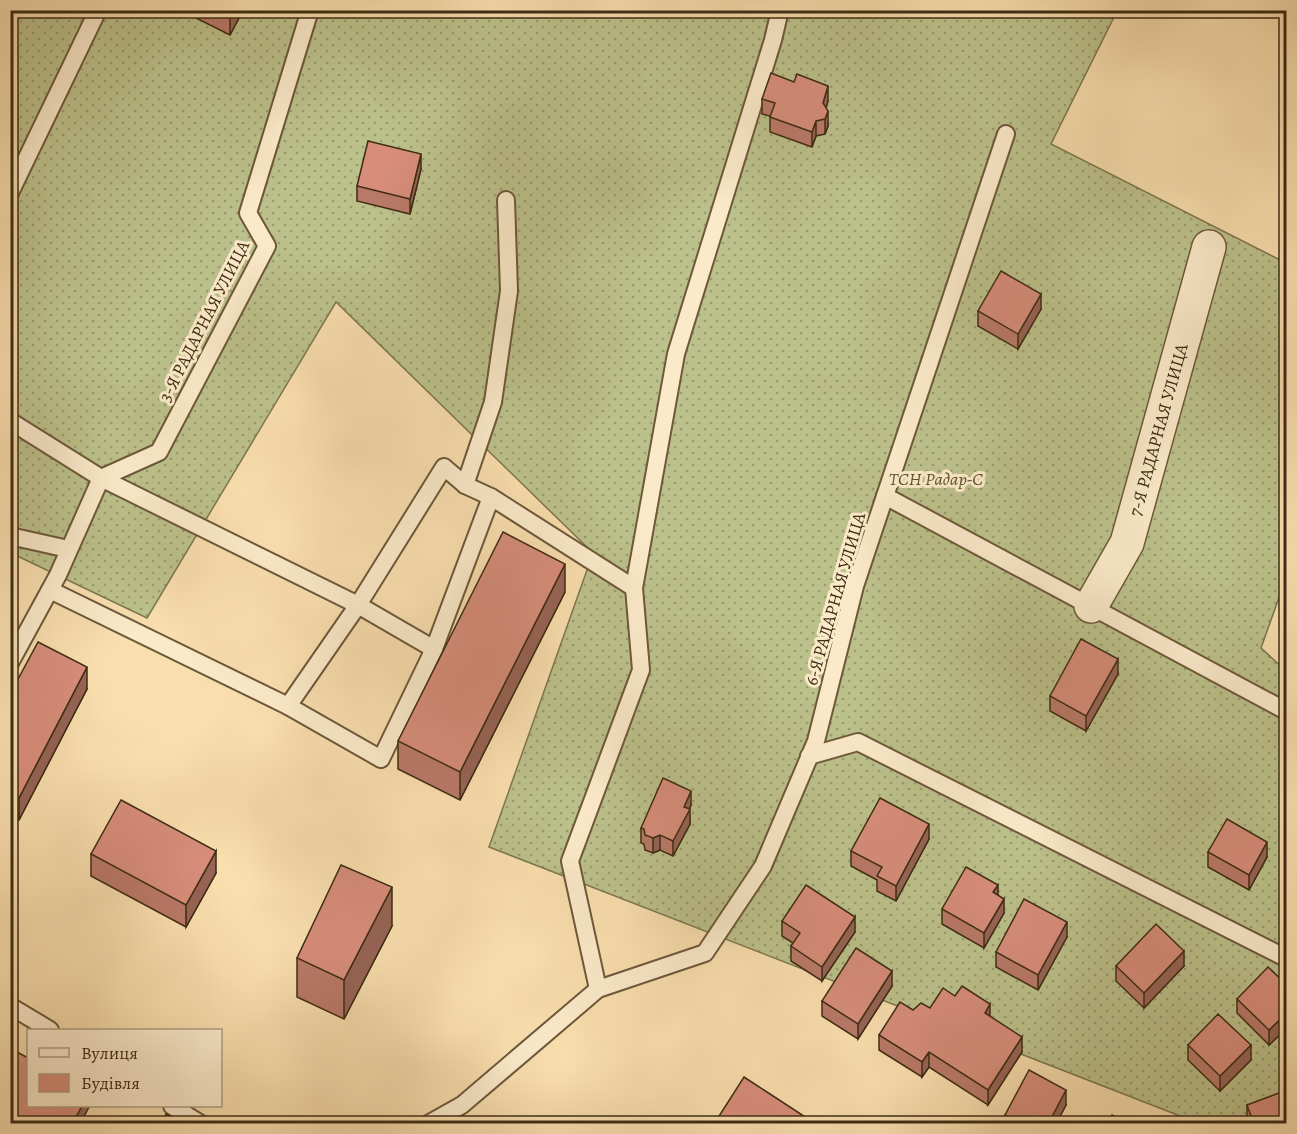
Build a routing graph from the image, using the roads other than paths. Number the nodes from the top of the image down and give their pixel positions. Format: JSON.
{"nodes":[{"id":1,"x":98,"y":10,"type":"edge"},
{"id":2,"x":310,"y":10,"type":"edge"},
{"id":3,"x":780,"y":10,"type":"edge"},
{"id":4,"x":1006,"y":134,"type":"dead end"},
{"id":5,"x":10,"y":193,"type":"edge"},
{"id":6,"x":506,"y":200,"type":"dead end"},
{"id":7,"x":1209,"y":247,"type":"dead end"},
{"id":8,"x":10,"y":422,"type":"edge"},
{"id":9,"x":101,"y":478,"type":"junction"},
{"id":10,"x":465,"y":485,"type":"junction"},
{"id":11,"x":885,"y":496,"type":"junction"},
{"id":12,"x":491,"y":497,"type":"junction"},
{"id":13,"x":10,"y":536,"type":"edge"},
{"id":14,"x":68,"y":549,"type":"junction"},
{"id":15,"x":54,"y":583,"type":"junction"},
{"id":16,"x":634,"y":588,"type":"junction"},
{"id":17,"x":358,"y":605,"type":"junction"},
{"id":18,"x":1091,"y":606,"type":"junction"},
{"id":19,"x":15,"y":645,"type":"edge"},
{"id":20,"x":434,"y":649,"type":"junction"},
{"id":21,"x":10,"y":663,"type":"edge"},
{"id":22,"x":288,"y":706,"type":"junction"},
{"id":23,"x":1287,"y":711,"type":"edge"},
{"id":24,"x":809,"y":756,"type":"junction"},
{"id":25,"x":1287,"y":958,"type":"edge"},
{"id":26,"x":598,"y":988,"type":"junction"},
{"id":27,"x":10,"y":1006,"type":"edge"},
{"id":28,"x":48,"y":1029,"type":"edge"},
{"id":29,"x":174,"y":1107,"type":"edge"},
{"id":30,"x":201,"y":1124,"type":"edge"},
{"id":31,"x":428,"y":1124,"type":"edge"}],
"edges":[{"from":1,"to":5,"type":"lane"},
{"from":2,"to":9,"type":"lane","name":"3-Я РАДАРНАЯ УЛИЦА"},
{"from":3,"to":16,"type":"lane"},
{"from":4,"to":11,"type":"lane","name":"6-Я РАДАРНАЯ УЛИЦА"},
{"from":6,"to":10,"type":"lane"},
{"from":7,"to":18,"type":"street","name":"7-Я РАДАРНАЯ УЛИЦА"},
{"from":8,"to":9,"type":"lane"},
{"from":9,"to":14,"type":"lane"},
{"from":9,"to":17,"type":"lane"},
{"from":10,"to":12,"type":"lane"},
{"from":10,"to":17,"type":"lane"},
{"from":11,"to":18,"type":"lane"},
{"from":11,"to":24,"type":"lane","name":"6-Я РАДАРНАЯ УЛИЦА"},
{"from":12,"to":16,"type":"lane"},
{"from":12,"to":20,"type":"lane"},
{"from":13,"to":14,"type":"lane"},
{"from":14,"to":15,"type":"lane"},
{"from":15,"to":19,"type":"lane"},
{"from":15,"to":22,"type":"lane"},
{"from":16,"to":26,"type":"lane"},
{"from":17,"to":20,"type":"lane"},
{"from":17,"to":22,"type":"lane"},
{"from":18,"to":23,"type":"lane"},
{"from":19,"to":21,"type":"lane"},
{"from":20,"to":22,"type":"lane"},
{"from":24,"to":25,"type":"lane"},
{"from":24,"to":26,"type":"lane","name":"6-Я РАДАРНАЯ УЛИЦА"},
{"from":26,"to":31,"type":"lane"},
{"from":27,"to":28,"type":"lane"},
{"from":29,"to":30,"type":"lane"}]}
